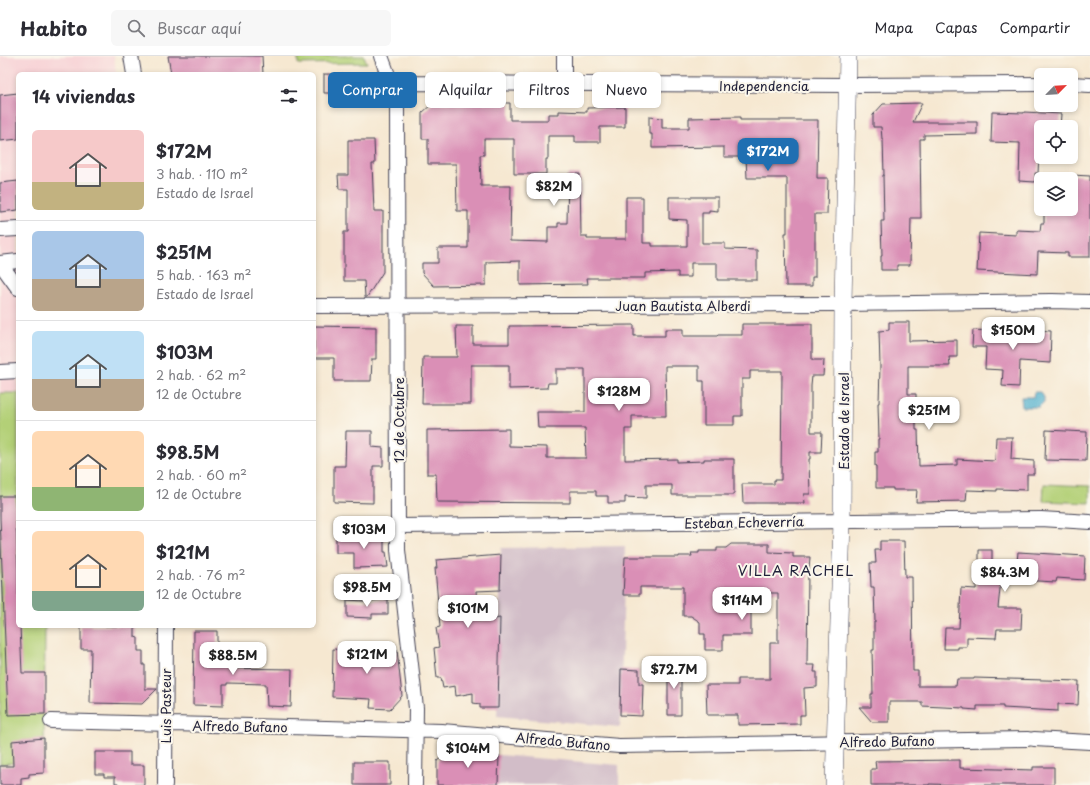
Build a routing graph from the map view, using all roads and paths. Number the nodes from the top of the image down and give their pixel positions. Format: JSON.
{"nodes":[{"id":1,"x":131,"y":56,"type":"edge"},
{"id":2,"x":381,"y":56,"type":"edge"},
{"id":3,"x":564,"y":56,"type":"edge"},
{"id":4,"x":848,"y":56,"type":"edge"},
{"id":5,"x":134,"y":72,"type":"edge"},
{"id":6,"x":387,"y":72,"type":"edge"},
{"id":7,"x":564,"y":72,"type":"edge"},
{"id":8,"x":417,"y":83,"type":"edge"},
{"id":9,"x":514,"y":84,"type":"edge"},
{"id":10,"x":584,"y":84,"type":"edge"},
{"id":11,"x":1034,"y":84,"type":"edge"},
{"id":12,"x":1078,"y":84,"type":"edge"},
{"id":13,"x":848,"y":85,"type":"junction"},
{"id":14,"x":1090,"y":85,"type":"edge"},
{"id":15,"x":397,"y":108,"type":"edge"},
{"id":16,"x":16,"y":229,"type":"edge"},
{"id":17,"x":0,"y":230,"type":"edge"},
{"id":18,"x":16,"y":262,"type":"edge"},
{"id":19,"x":0,"y":263,"type":"edge"},
{"id":20,"x":16,"y":285,"type":"edge"},
{"id":21,"x":1090,"y":302,"type":"edge"},
{"id":22,"x":843,"y":304,"type":"junction"},
{"id":23,"x":316,"y":306,"type":"edge"},
{"id":24,"x":398,"y":306,"type":"junction"},
{"id":25,"x":842,"y":521,"type":"junction"},
{"id":26,"x":1090,"y":522,"type":"edge"},
{"id":27,"x":398,"y":526,"type":"junction"},
{"id":28,"x":166,"y":628,"type":"edge"},
{"id":29,"x":51,"y":721,"type":"dead end"},
{"id":30,"x":165,"y":724,"type":"junction"},
{"id":31,"x":416,"y":730,"type":"junction"},
{"id":32,"x":835,"y":742,"type":"junction"},
{"id":33,"x":1090,"y":742,"type":"edge"},
{"id":34,"x":165,"y":785,"type":"edge"},
{"id":35,"x":415,"y":785,"type":"edge"},
{"id":36,"x":834,"y":785,"type":"edge"}],
"edges":[{"from":1,"to":5,"type":"street"},
{"from":2,"to":6,"type":"street","name":"12 de Octubre"},
{"from":3,"to":7,"type":"street"},
{"from":4,"to":13,"type":"street","name":"Estado de Israel"},
{"from":8,"to":9,"type":"street","name":"Independencia"},
{"from":10,"to":13,"type":"street","name":"Independencia"},
{"from":11,"to":13,"type":"street","name":"Independencia"},
{"from":12,"to":14,"type":"street"},
{"from":13,"to":22,"type":"street","name":"Estado de Israel"},
{"from":15,"to":24,"type":"street","name":"12 de Octubre"},
{"from":16,"to":17,"type":"street"},
{"from":18,"to":19,"type":"street"},
{"from":19,"to":20,"type":"street"},
{"from":21,"to":22,"type":"street","name":"Juan Bautista Alberdi"},
{"from":22,"to":24,"type":"street","name":"Juan Bautista Alberdi"},
{"from":22,"to":25,"type":"street","name":"Estado de Israel"},
{"from":23,"to":24,"type":"street","name":"Juan Bautista Alberdi"},
{"from":24,"to":27,"type":"street","name":"12 de Octubre"},
{"from":25,"to":26,"type":"street","name":"Esteban Echeverría"},
{"from":25,"to":27,"type":"street","name":"Esteban Echeverría"},
{"from":25,"to":32,"type":"street","name":"Estado de Israel"},
{"from":27,"to":31,"type":"street","name":"12 de Octubre"},
{"from":28,"to":30,"type":"street","name":"Luis Pasteur"},
{"from":29,"to":30,"type":"street","name":"Alfredo Bufano"},
{"from":30,"to":31,"type":"street","name":"Alfredo Bufano"},
{"from":30,"to":34,"type":"street","name":"Luis Pasteur"},
{"from":31,"to":32,"type":"street","name":"Alfredo Bufano"},
{"from":31,"to":35,"type":"street","name":"12 de Octubre"},
{"from":32,"to":33,"type":"street","name":"Alfredo Bufano"},
{"from":32,"to":36,"type":"street","name":"Estado de Israel"}]}
